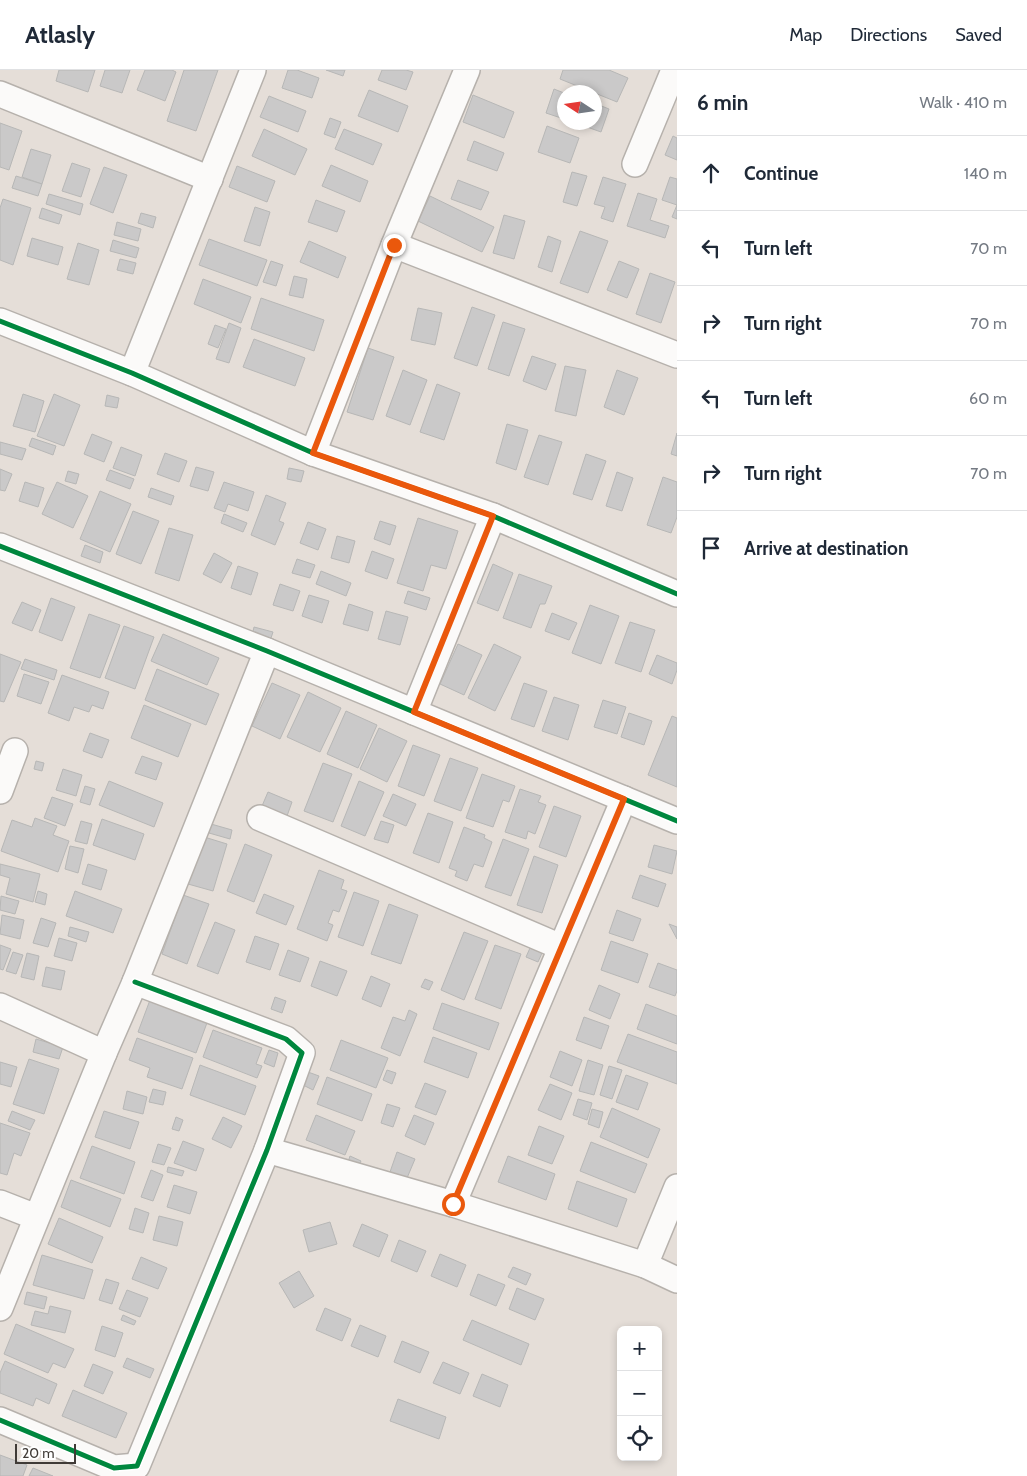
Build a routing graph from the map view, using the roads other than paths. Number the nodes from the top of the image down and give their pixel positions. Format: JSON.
{"nodes":[{"id":1,"x":253,"y":70,"type":"edge"},
{"id":2,"x":467,"y":70,"type":"edge"},
{"id":3,"x":674,"y":70,"type":"edge"},
{"id":4,"x":0,"y":94,"type":"edge"},
{"id":5,"x":635,"y":164,"type":"dead end"},
{"id":6,"x":210,"y":180,"type":"junction"},
{"id":7,"x":394,"y":245,"type":"junction"},
{"id":8,"x":0,"y":321,"type":"edge"},
{"id":9,"x":677,"y":355,"type":"edge"},
{"id":10,"x":132,"y":373,"type":"junction"},
{"id":11,"x":313,"y":453,"type":"junction"},
{"id":12,"x":493,"y":516,"type":"junction"},
{"id":13,"x":0,"y":546,"type":"edge"},
{"id":14,"x":677,"y":594,"type":"edge"},
{"id":15,"x":267,"y":651,"type":"junction"},
{"id":16,"x":414,"y":712,"type":"junction"},
{"id":17,"x":16,"y":751,"type":"dead end"},
{"id":18,"x":0,"y":792,"type":"edge"},
{"id":19,"x":624,"y":799,"type":"junction"},
{"id":20,"x":260,"y":818,"type":"dead end"},
{"id":21,"x":677,"y":821,"type":"edge"},
{"id":22,"x":561,"y":948,"type":"junction"},
{"id":23,"x":135,"y":982,"type":"junction"},
{"id":24,"x":0,"y":1006,"type":"edge"},
{"id":25,"x":104,"y":1053,"type":"junction"},
{"id":26,"x":267,"y":1150,"type":"junction"},
{"id":27,"x":677,"y":1187,"type":"edge"},
{"id":28,"x":0,"y":1203,"type":"edge"},
{"id":29,"x":453,"y":1204,"type":"junction"},
{"id":30,"x":36,"y":1218,"type":"junction"},
{"id":31,"x":644,"y":1264,"type":"junction"},
{"id":32,"x":677,"y":1280,"type":"edge"},
{"id":33,"x":0,"y":1308,"type":"edge"},
{"id":34,"x":0,"y":1420,"type":"edge"}],
"edges":[{"from":1,"to":6,"type":"street"},
{"from":2,"to":7,"type":"street"},
{"from":3,"to":5,"type":"street"},
{"from":4,"to":6,"type":"street"},
{"from":6,"to":10,"type":"street"},
{"from":7,"to":9,"type":"street"},
{"from":7,"to":11,"type":"street"},
{"from":8,"to":10,"type":"street"},
{"from":10,"to":11,"type":"street"},
{"from":11,"to":12,"type":"street"},
{"from":12,"to":14,"type":"street"},
{"from":12,"to":16,"type":"street"},
{"from":13,"to":15,"type":"street"},
{"from":15,"to":16,"type":"street"},
{"from":15,"to":23,"type":"street"},
{"from":16,"to":19,"type":"street"},
{"from":17,"to":18,"type":"street"},
{"from":19,"to":21,"type":"street"},
{"from":19,"to":22,"type":"street"},
{"from":20,"to":22,"type":"street"},
{"from":22,"to":29,"type":"street"},
{"from":23,"to":25,"type":"street"},
{"from":23,"to":26,"type":"street"},
{"from":24,"to":25,"type":"street"},
{"from":25,"to":30,"type":"street"},
{"from":26,"to":29,"type":"street"},
{"from":26,"to":34,"type":"street"},
{"from":27,"to":31,"type":"street"},
{"from":28,"to":30,"type":"street"},
{"from":29,"to":31,"type":"street"},
{"from":30,"to":33,"type":"street"},
{"from":31,"to":32,"type":"street"}]}
